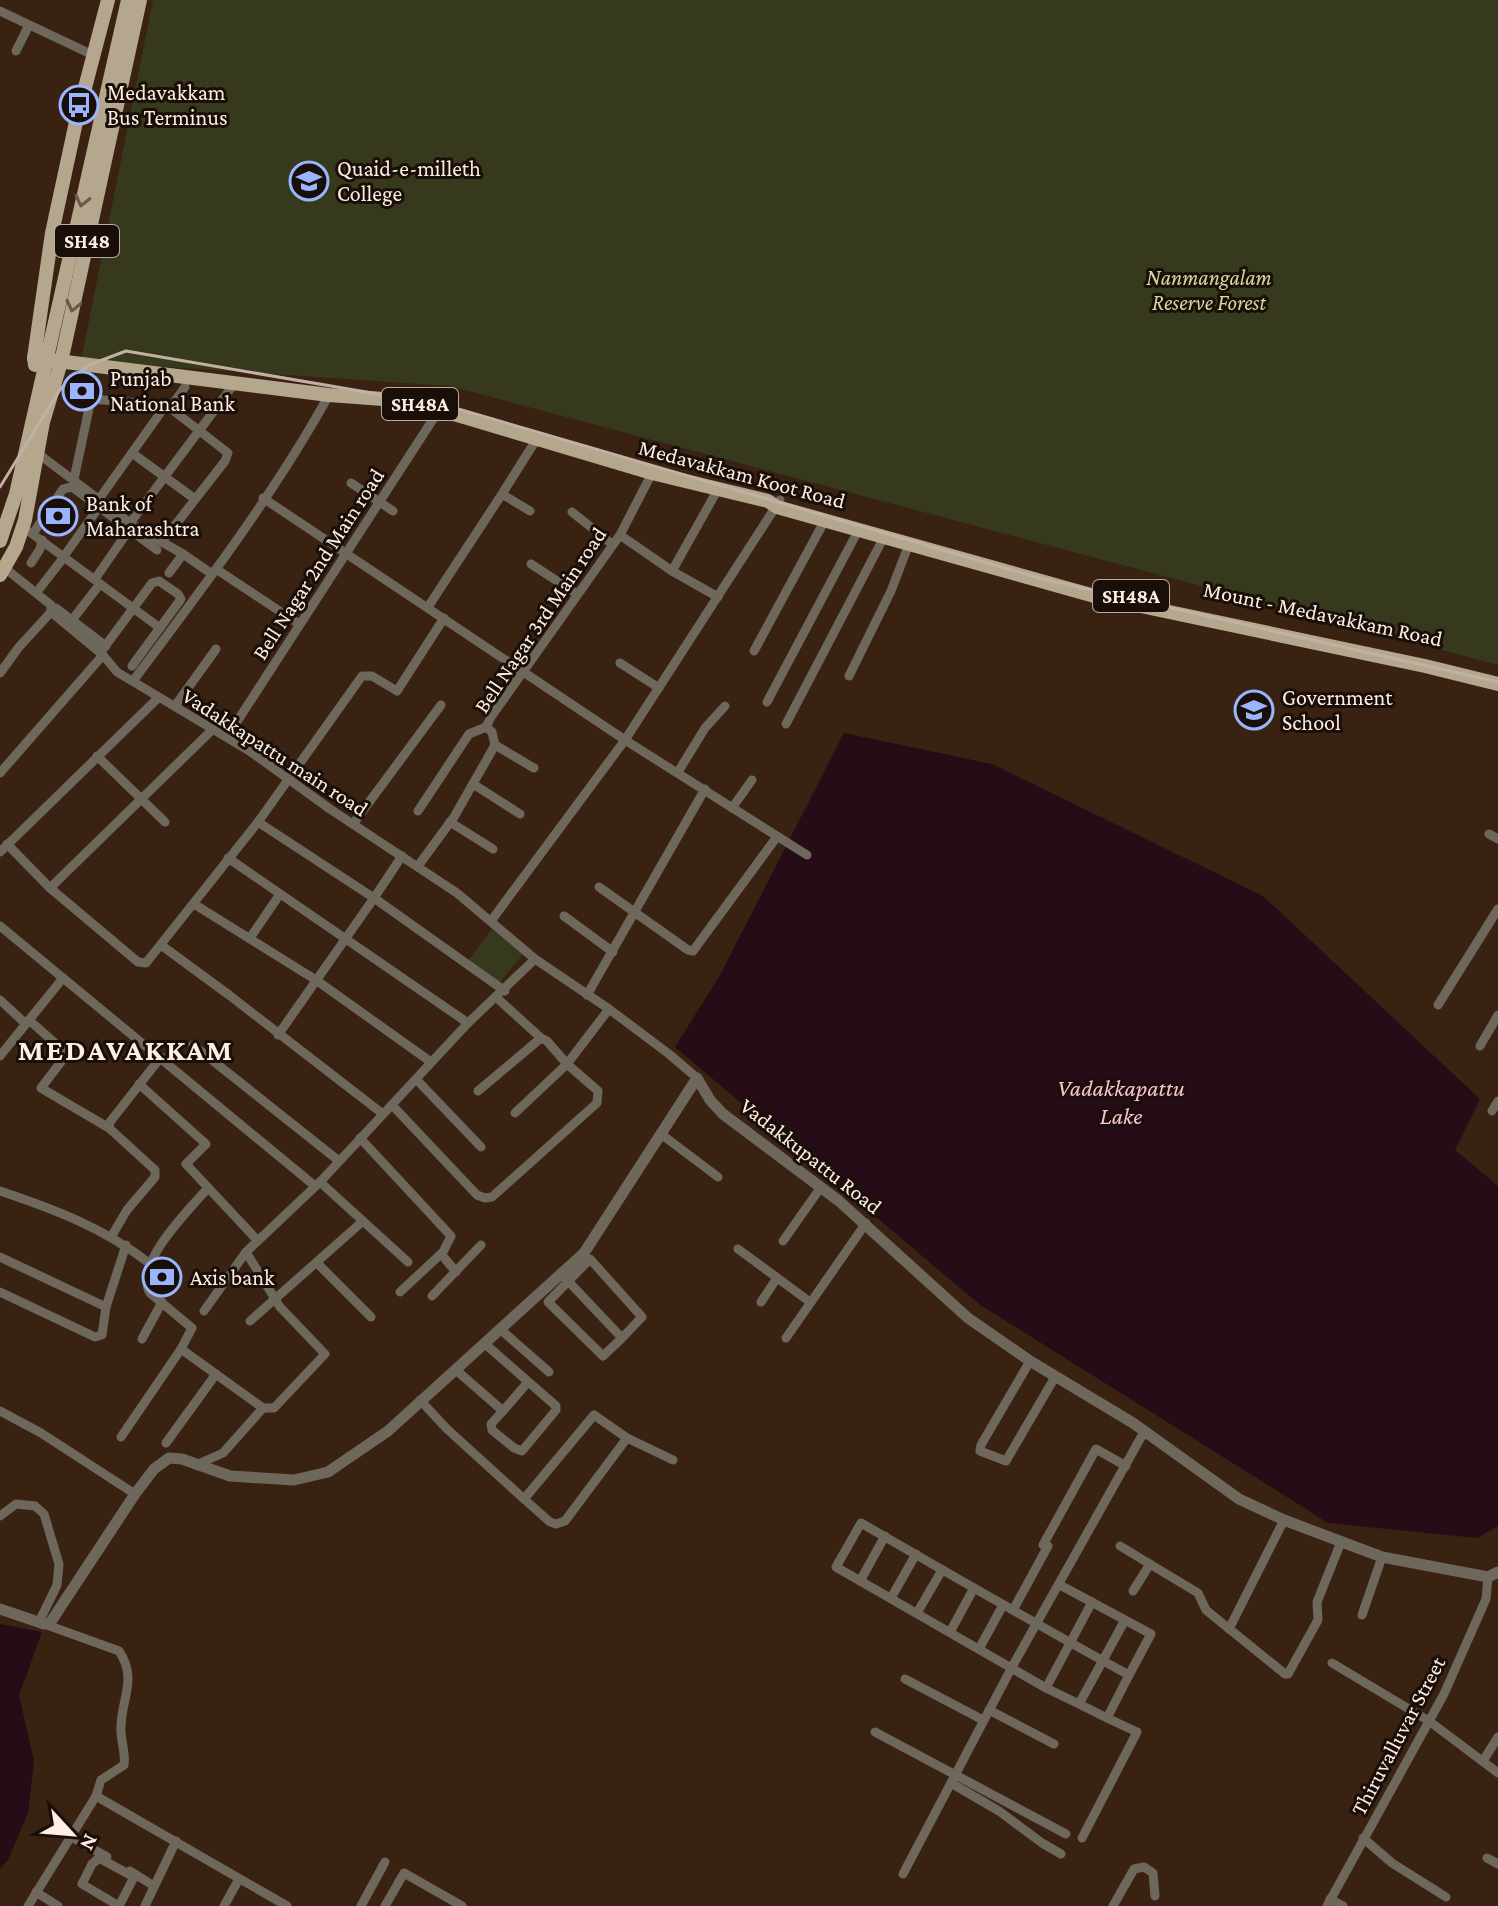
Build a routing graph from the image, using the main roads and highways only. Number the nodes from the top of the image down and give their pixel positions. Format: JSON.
{"nodes":[{"id":1,"x":108,"y":0,"type":"edge"},
{"id":2,"x":128,"y":0,"type":"edge"},
{"id":3,"x":140,"y":0,"type":"edge"},
{"id":4,"x":34,"y":358,"type":"junction"},
{"id":5,"x":61,"y":362,"type":"junction"},
{"id":6,"x":87,"y":366,"type":"junction"},
{"id":7,"x":43,"y":422,"type":"junction"},
{"id":8,"x":775,"y":503,"type":"junction"},
{"id":9,"x":0,"y":509,"type":"edge"},
{"id":10,"x":0,"y":541,"type":"edge"},
{"id":11,"x":3,"y":572,"type":"edge"},
{"id":12,"x":1498,"y":674,"type":"edge"},
{"id":13,"x":1498,"y":684,"type":"edge"}],
"edges":[{"from":1,"to":4,"type":"main road","number":"SH48"},
{"from":2,"to":10,"type":"main road","one_way":true},
{"from":3,"to":5,"type":"main road","number":"SH48","one_way":true},
{"from":4,"to":5,"type":"main road","name":"Medavakkam Koot Road","number":"SH48A"},
{"from":4,"to":9,"type":"main road","number":"SH48"},
{"from":5,"to":6,"type":"main road","name":"Medavakkam Koot Road","number":"SH48A"},
{"from":5,"to":7,"type":"main road","number":"SH48"},
{"from":6,"to":7,"type":"main road"},
{"from":6,"to":8,"type":"main road","name":"Medavakkam Koot Road","number":"SH48A"},
{"from":7,"to":11,"type":"main road","number":"SH48"},
{"from":8,"to":12,"type":"main road","name":"Mount - Medavakkam Road","number":"SH48A"},
{"from":8,"to":13,"type":"main road","name":"Medavakkam Koot Road","number":"SH48A"}]}
